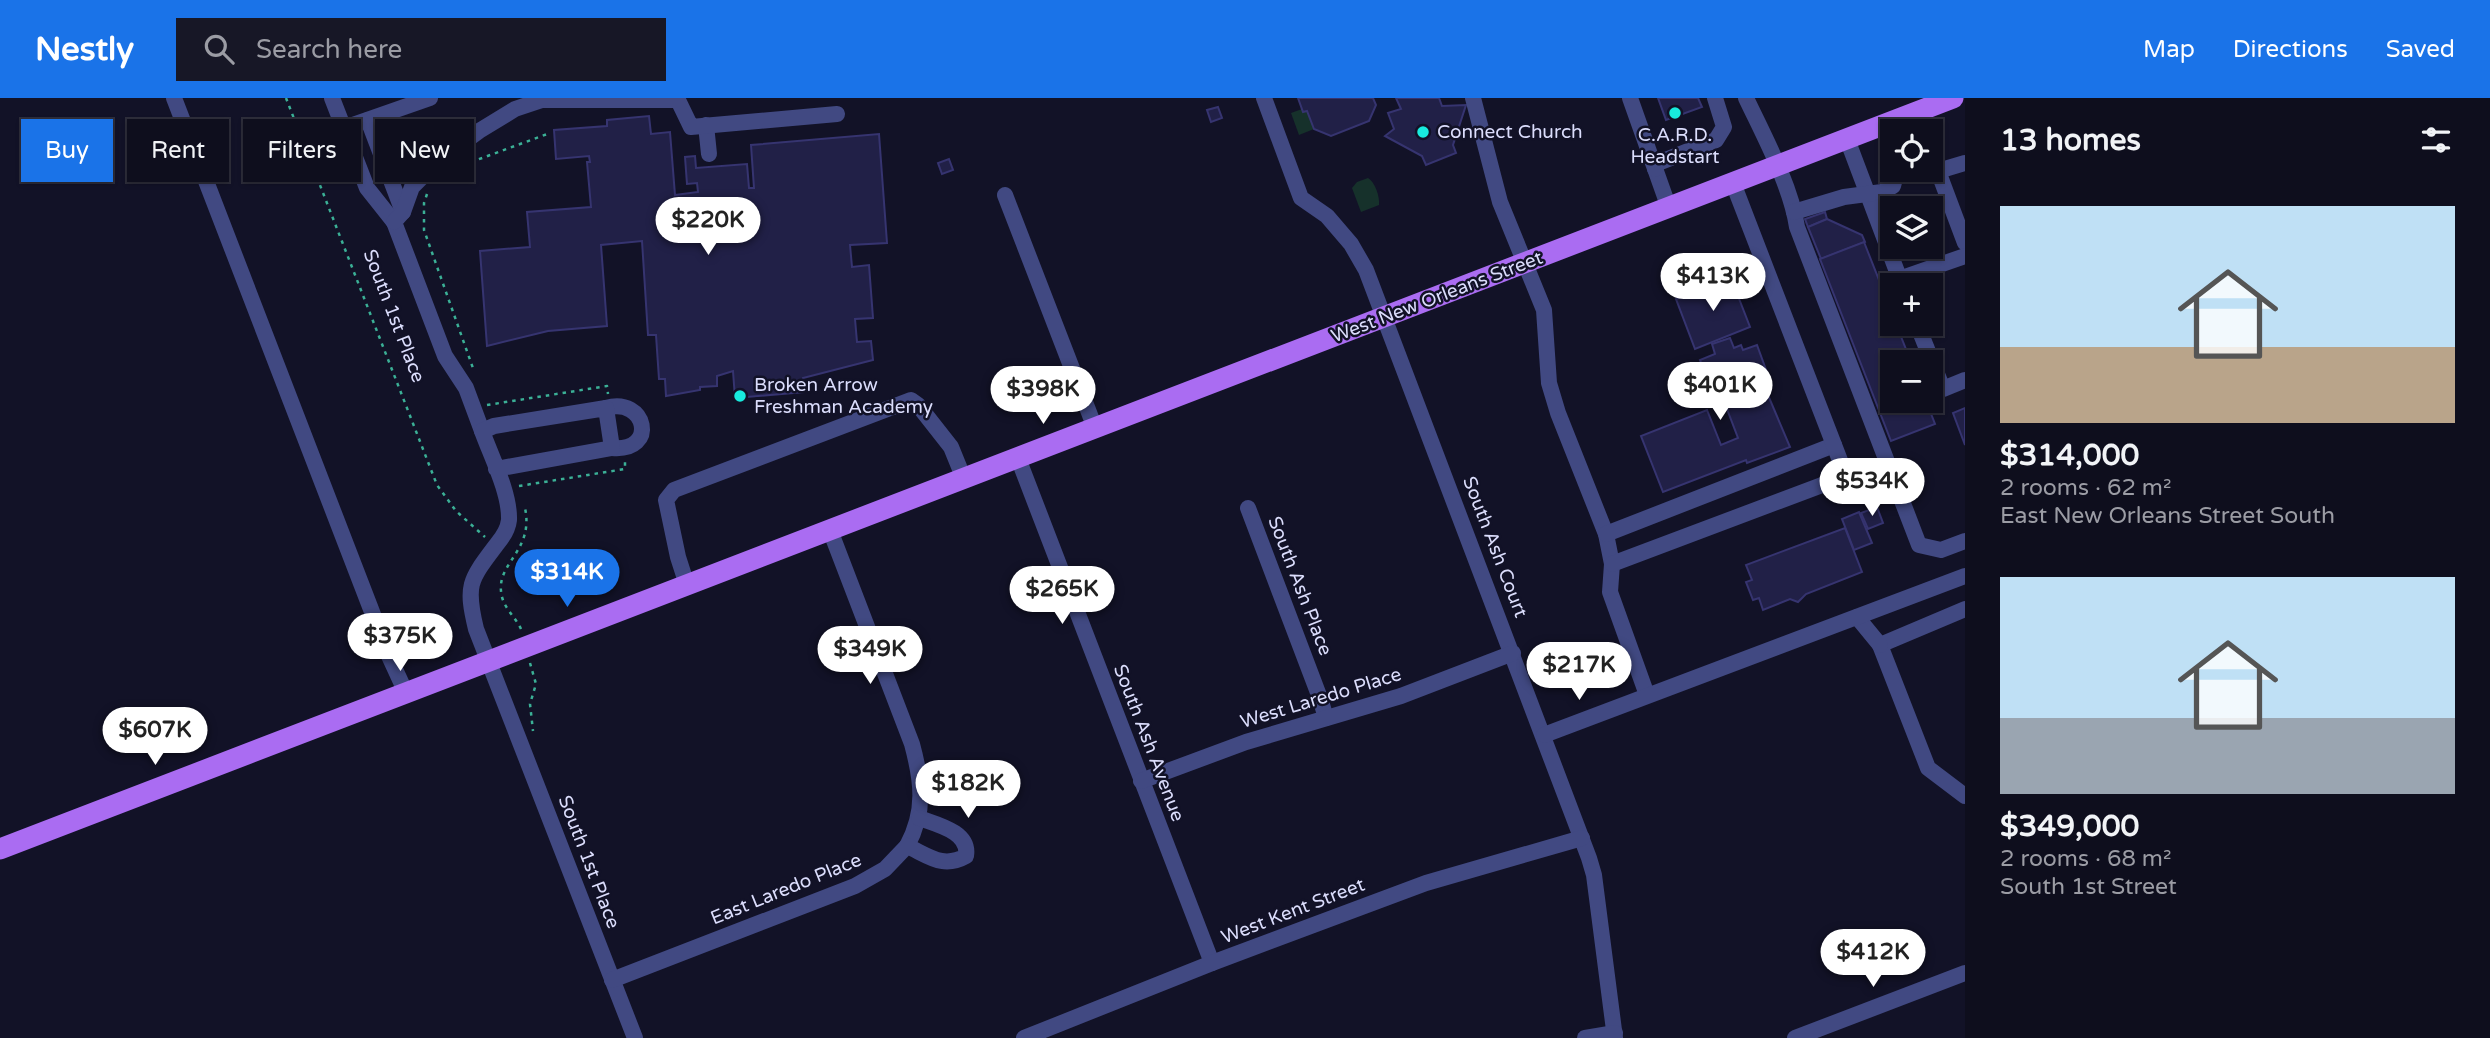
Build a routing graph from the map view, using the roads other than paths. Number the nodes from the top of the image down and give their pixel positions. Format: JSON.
{"nodes":[{"id":1,"x":174,"y":98,"type":"edge"},
{"id":2,"x":332,"y":98,"type":"edge"},
{"id":3,"x":430,"y":98,"type":"edge"},
{"id":4,"x":1264,"y":98,"type":"edge"},
{"id":5,"x":1473,"y":98,"type":"edge"},
{"id":6,"x":1630,"y":98,"type":"edge"},
{"id":7,"x":1715,"y":98,"type":"edge"},
{"id":8,"x":1747,"y":98,"type":"edge"},
{"id":9,"x":1953,"y":98,"type":"edge"},
{"id":10,"x":512,"y":103,"type":"edge"},
{"id":11,"x":837,"y":114,"type":"dead end"},
{"id":12,"x":340,"y":119,"type":"edge"},
{"id":13,"x":368,"y":120,"type":"junction"},
{"id":14,"x":361,"y":122,"type":"edge"},
{"id":15,"x":706,"y":125,"type":"junction"},
{"id":16,"x":1847,"y":139,"type":"junction"},
{"id":17,"x":709,"y":153,"type":"dead end"},
{"id":18,"x":1965,"y":163,"type":"edge"},
{"id":19,"x":1776,"y":167,"type":"junction"},
{"id":20,"x":1943,"y":168,"type":"edge"},
{"id":21,"x":1655,"y":169,"type":"junction"},
{"id":22,"x":361,"y":172,"type":"edge"},
{"id":23,"x":1894,"y":182,"type":"edge"},
{"id":24,"x":1939,"y":182,"type":"edge"},
{"id":25,"x":1733,"y":183,"type":"junction"},
{"id":26,"x":1867,"y":194,"type":"junction"},
{"id":27,"x":1005,"y":195,"type":"dead end"},
{"id":28,"x":1670,"y":208,"type":"junction"},
{"id":29,"x":1794,"y":212,"type":"junction"},
{"id":30,"x":399,"y":217,"type":"junction"},
{"id":31,"x":1965,"y":240,"type":"edge"},
{"id":32,"x":1965,"y":256,"type":"edge"},
{"id":33,"x":1525,"y":263,"type":"junction"},
{"id":34,"x":1897,"y":273,"type":"edge"},
{"id":35,"x":1922,"y":273,"type":"edge"},
{"id":36,"x":1384,"y":317,"type":"junction"},
{"id":37,"x":1922,"y":336,"type":"edge"},
{"id":38,"x":1965,"y":380,"type":"edge"},
{"id":39,"x":611,"y":402,"type":"junction"},
{"id":40,"x":488,"y":428,"type":"junction"},
{"id":41,"x":1096,"y":428,"type":"junction"},
{"id":42,"x":1834,"y":445,"type":"junction"},
{"id":43,"x":618,"y":453,"type":"junction"},
{"id":44,"x":1018,"y":458,"type":"junction"},
{"id":45,"x":501,"y":468,"type":"junction"},
{"id":46,"x":964,"y":479,"type":"junction"},
{"id":47,"x":1248,"y":508,"type":"dead end"},
{"id":48,"x":830,"y":530,"type":"junction"},
{"id":49,"x":1606,"y":534,"type":"junction"},
{"id":50,"x":1965,"y":541,"type":"edge"},
{"id":51,"x":1612,"y":564,"type":"junction"},
{"id":52,"x":1965,"y":576,"type":"edge"},
{"id":53,"x":687,"y":585,"type":"junction"},
{"id":54,"x":1965,"y":609,"type":"edge"},
{"id":55,"x":1857,"y":617,"type":"junction"},
{"id":56,"x":1880,"y":645,"type":"junction"},
{"id":57,"x":1513,"y":653,"type":"junction"},
{"id":58,"x":489,"y":661,"type":"junction"},
{"id":59,"x":406,"y":693,"type":"junction"},
{"id":60,"x":1647,"y":695,"type":"junction"},
{"id":61,"x":1326,"y":718,"type":"junction"},
{"id":62,"x":1544,"y":735,"type":"junction"},
{"id":63,"x":1141,"y":782,"type":"junction"},
{"id":64,"x":1965,"y":796,"type":"edge"},
{"id":65,"x":919,"y":818,"type":"junction"},
{"id":66,"x":1583,"y":838,"type":"junction"},
{"id":67,"x":907,"y":846,"type":"junction"},
{"id":68,"x":0,"y":849,"type":"edge"},
{"id":69,"x":1212,"y":964,"type":"junction"},
{"id":70,"x":1965,"y":973,"type":"edge"},
{"id":71,"x":612,"y":980,"type":"junction"},
{"id":72,"x":1615,"y":1036,"type":"edge"},
{"id":73,"x":635,"y":1038,"type":"edge"},
{"id":74,"x":1024,"y":1038,"type":"edge"},
{"id":75,"x":1586,"y":1038,"type":"edge"},
{"id":76,"x":1795,"y":1038,"type":"edge"}],
"edges":[{"from":1,"to":59,"type":"street"},
{"from":2,"to":12,"type":"street"},
{"from":3,"to":13,"type":"street"},
{"from":4,"to":36,"type":"street","name":"South Ash Court"},
{"from":5,"to":33,"type":"street"},
{"from":6,"to":21,"type":"street"},
{"from":7,"to":21,"type":"street"},
{"from":8,"to":19,"type":"street"},
{"from":9,"to":16,"type":"main road","name":"West New Orleans Street"},
{"from":10,"to":15,"type":"street"},
{"from":10,"to":30,"type":"street"},
{"from":11,"to":15,"type":"street"},
{"from":13,"to":14,"type":"street"},
{"from":13,"to":30,"type":"street","name":"South 1st Place"},
{"from":15,"to":17,"type":"street"},
{"from":16,"to":19,"type":"main road","name":"West New Orleans Street"},
{"from":16,"to":26,"type":"street"},
{"from":18,"to":20,"type":"street"},
{"from":19,"to":25,"type":"main road","name":"West New Orleans Street"},
{"from":19,"to":29,"type":"street"},
{"from":21,"to":28,"type":"street"},
{"from":22,"to":30,"type":"street"},
{"from":23,"to":26,"type":"street"},
{"from":24,"to":31,"type":"street"},
{"from":25,"to":28,"type":"main road","name":"West New Orleans Street"},
{"from":25,"to":42,"type":"street"},
{"from":26,"to":29,"type":"street"},
{"from":26,"to":34,"type":"street"},
{"from":27,"to":41,"type":"street"},
{"from":28,"to":33,"type":"main road","name":"West New Orleans Street"},
{"from":29,"to":50,"type":"street"},
{"from":30,"to":40,"type":"street","name":"South 1st Place"},
{"from":32,"to":35,"type":"street"},
{"from":33,"to":36,"type":"main road","name":"West New Orleans Street"},
{"from":33,"to":49,"type":"street"},
{"from":36,"to":41,"type":"main road","name":"West New Orleans Street"},
{"from":36,"to":57,"type":"street","name":"South Ash Court"},
{"from":37,"to":38,"type":"street"},
{"from":39,"to":40,"type":"street"},
{"from":39,"to":43,"type":"street"},
{"from":39,"to":43,"type":"street"},
{"from":40,"to":45,"type":"street","name":"South 1st Place"},
{"from":41,"to":44,"type":"main road","name":"West New Orleans Street"},
{"from":42,"to":49,"type":"street"},
{"from":42,"to":51,"type":"street"},
{"from":43,"to":45,"type":"street"},
{"from":44,"to":46,"type":"main road","name":"West New Orleans Street"},
{"from":44,"to":63,"type":"street","name":"South Ash Avenue"},
{"from":45,"to":58,"type":"street","name":"South 1st Place"},
{"from":46,"to":48,"type":"main road","name":"West New Orleans Street"},
{"from":46,"to":53,"type":"street"},
{"from":47,"to":61,"type":"street","name":"South Ash Place"},
{"from":48,"to":53,"type":"main road","name":"West New Orleans Street"},
{"from":48,"to":65,"type":"street"},
{"from":49,"to":51,"type":"street"},
{"from":51,"to":60,"type":"street"},
{"from":52,"to":55,"type":"street"},
{"from":53,"to":58,"type":"main road","name":"West New Orleans Street"},
{"from":54,"to":56,"type":"street"},
{"from":55,"to":56,"type":"street"},
{"from":55,"to":60,"type":"street"},
{"from":56,"to":64,"type":"street"},
{"from":57,"to":61,"type":"street","name":"West Laredo Place"},
{"from":57,"to":62,"type":"street","name":"South Ash Court"},
{"from":58,"to":59,"type":"main road","name":"West New Orleans Street"},
{"from":58,"to":71,"type":"street","name":"South 1st Place"},
{"from":59,"to":68,"type":"main road","name":"West New Orleans Street"},
{"from":60,"to":62,"type":"street"},
{"from":61,"to":63,"type":"street","name":"West Laredo Place"},
{"from":62,"to":66,"type":"street","name":"South Ash Court"},
{"from":63,"to":69,"type":"street","name":"South Ash Avenue"},
{"from":65,"to":67,"type":"street"},
{"from":65,"to":67,"type":"street"},
{"from":66,"to":69,"type":"street","name":"West Kent Street"},
{"from":66,"to":72,"type":"street","name":"South Ash Court"},
{"from":67,"to":71,"type":"street","name":"East Laredo Place"},
{"from":69,"to":74,"type":"street","name":"West Kent Street"},
{"from":70,"to":76,"type":"street"},
{"from":71,"to":73,"type":"street","name":"South 1st Place"},
{"from":72,"to":75,"type":"street"}]}
